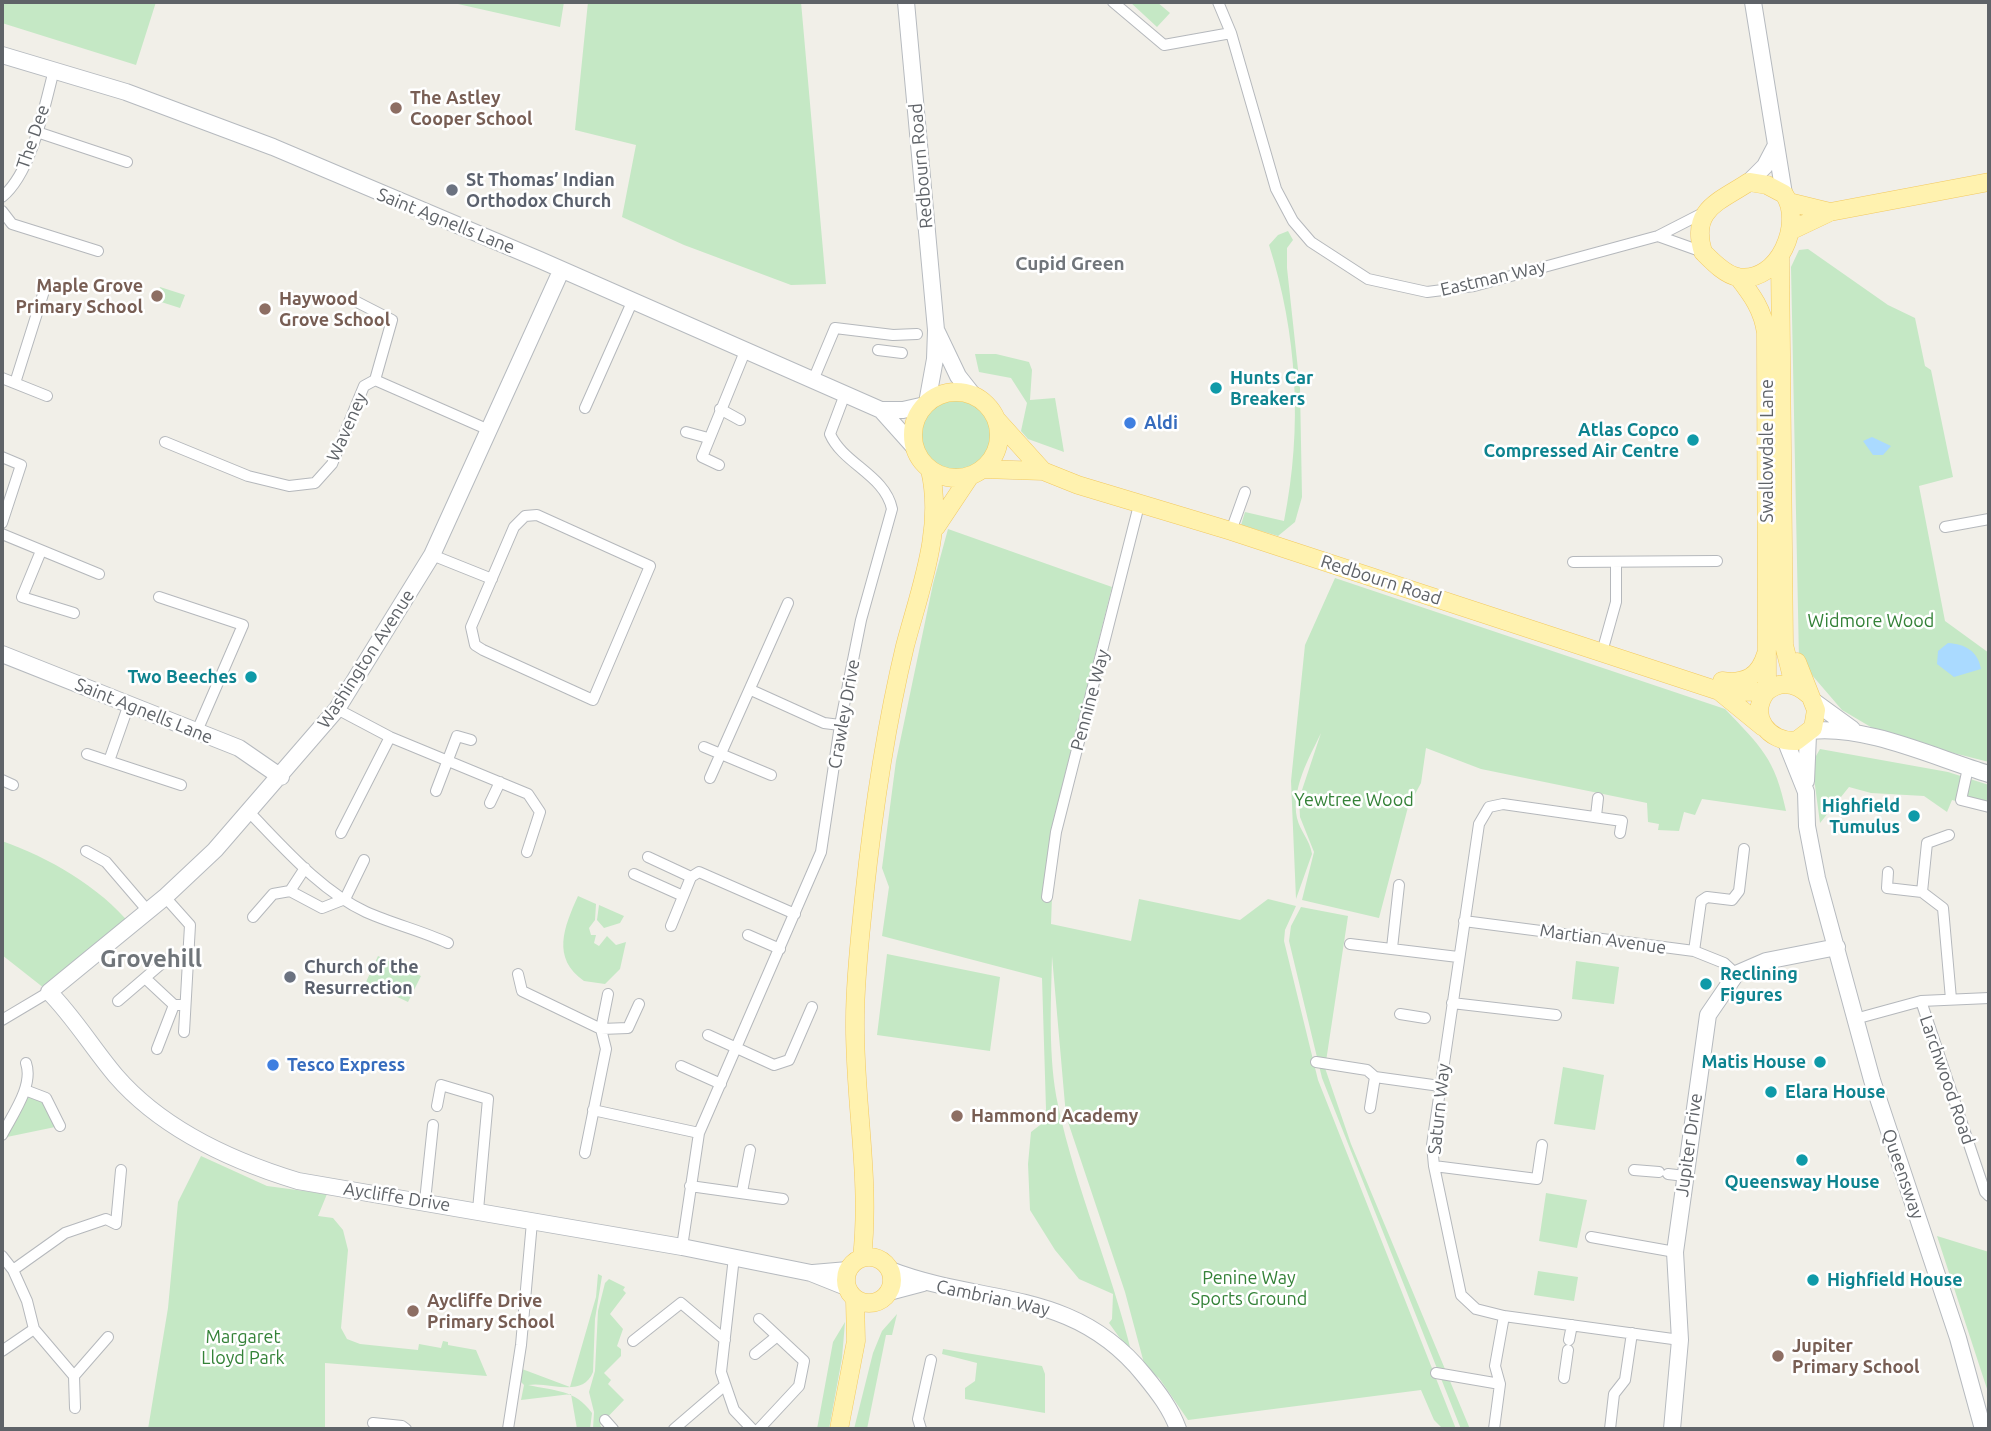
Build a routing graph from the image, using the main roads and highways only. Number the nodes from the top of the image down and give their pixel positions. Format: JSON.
{"nodes":[{"id":1,"x":1989,"y":182,"type":"edge"},
{"id":2,"x":1787,"y":198,"type":"junction"},
{"id":3,"x":1830,"y":212,"type":"junction"},
{"id":4,"x":1790,"y":231,"type":"junction"},
{"id":5,"x":1780,"y":257,"type":"junction"},
{"id":6,"x":1738,"y":277,"type":"junction"},
{"id":7,"x":997,"y":420,"type":"junction"},
{"id":8,"x":930,"y":470,"type":"junction"},
{"id":9,"x":1043,"y":471,"type":"junction"},
{"id":10,"x":977,"y":472,"type":"junction"},
{"id":11,"x":934,"y":530,"type":"junction"},
{"id":12,"x":1769,"y":632,"type":"junction"},
{"id":13,"x":1653,"y":668,"type":"junction"},
{"id":14,"x":1719,"y":691,"type":"junction"},
{"id":15,"x":1767,"y":691,"type":"junction"},
{"id":16,"x":1805,"y":693,"type":"junction"},
{"id":17,"x":1764,"y":729,"type":"junction"},
{"id":18,"x":867,"y":1213,"type":"junction"},
{"id":19,"x":862,"y":1258,"type":"junction"},
{"id":20,"x":886,"y":1266,"type":"junction"},
{"id":21,"x":850,"y":1285,"type":"junction"},
{"id":22,"x":886,"y":1296,"type":"junction"},
{"id":23,"x":856,"y":1341,"type":"junction"},
{"id":24,"x":839,"y":1429,"type":"edge"}],
"edges":[{"from":1,"to":3,"type":"main road"},
{"from":2,"to":3,"type":"main road"},
{"from":2,"to":4,"type":"main road"},
{"from":2,"to":6,"type":"main road"},
{"from":3,"to":4,"type":"main road"},
{"from":4,"to":5,"type":"main road"},
{"from":5,"to":6,"type":"main road"},
{"from":5,"to":16,"type":"main road","name":"Swallowdale Lane"},
{"from":6,"to":12,"type":"main road","name":"Swallowdale Lane"},
{"from":7,"to":8,"type":"main road"},
{"from":7,"to":9,"type":"main road","name":"Redbourn Road"},
{"from":7,"to":10,"type":"main road"},
{"from":8,"to":10,"type":"main road"},
{"from":8,"to":11,"type":"main road"},
{"from":9,"to":10,"type":"main road","name":"Redbourn Road"},
{"from":9,"to":13,"type":"main road","name":"Redbourn Road"},
{"from":10,"to":11,"type":"main road"},
{"from":11,"to":18,"type":"main road"},
{"from":12,"to":13,"type":"main road","name":"Swallowdale Lane"},
{"from":12,"to":15,"type":"main road","name":"Swallowdale Lane"},
{"from":13,"to":14,"type":"main road","name":"Redbourn Road"},
{"from":14,"to":15,"type":"main road","name":"Redbourn Road"},
{"from":14,"to":17,"type":"main road","name":"Redbourn Road"},
{"from":15,"to":16,"type":"main road"},
{"from":15,"to":17,"type":"main road"},
{"from":16,"to":17,"type":"main road"},
{"from":18,"to":19,"type":"main road"},
{"from":18,"to":20,"type":"main road"},
{"from":19,"to":20,"type":"main road"},
{"from":19,"to":21,"type":"main road"},
{"from":20,"to":22,"type":"main road"},
{"from":21,"to":22,"type":"main road"},
{"from":21,"to":23,"type":"main road"},
{"from":22,"to":23,"type":"main road"},
{"from":23,"to":24,"type":"main road"}]}
